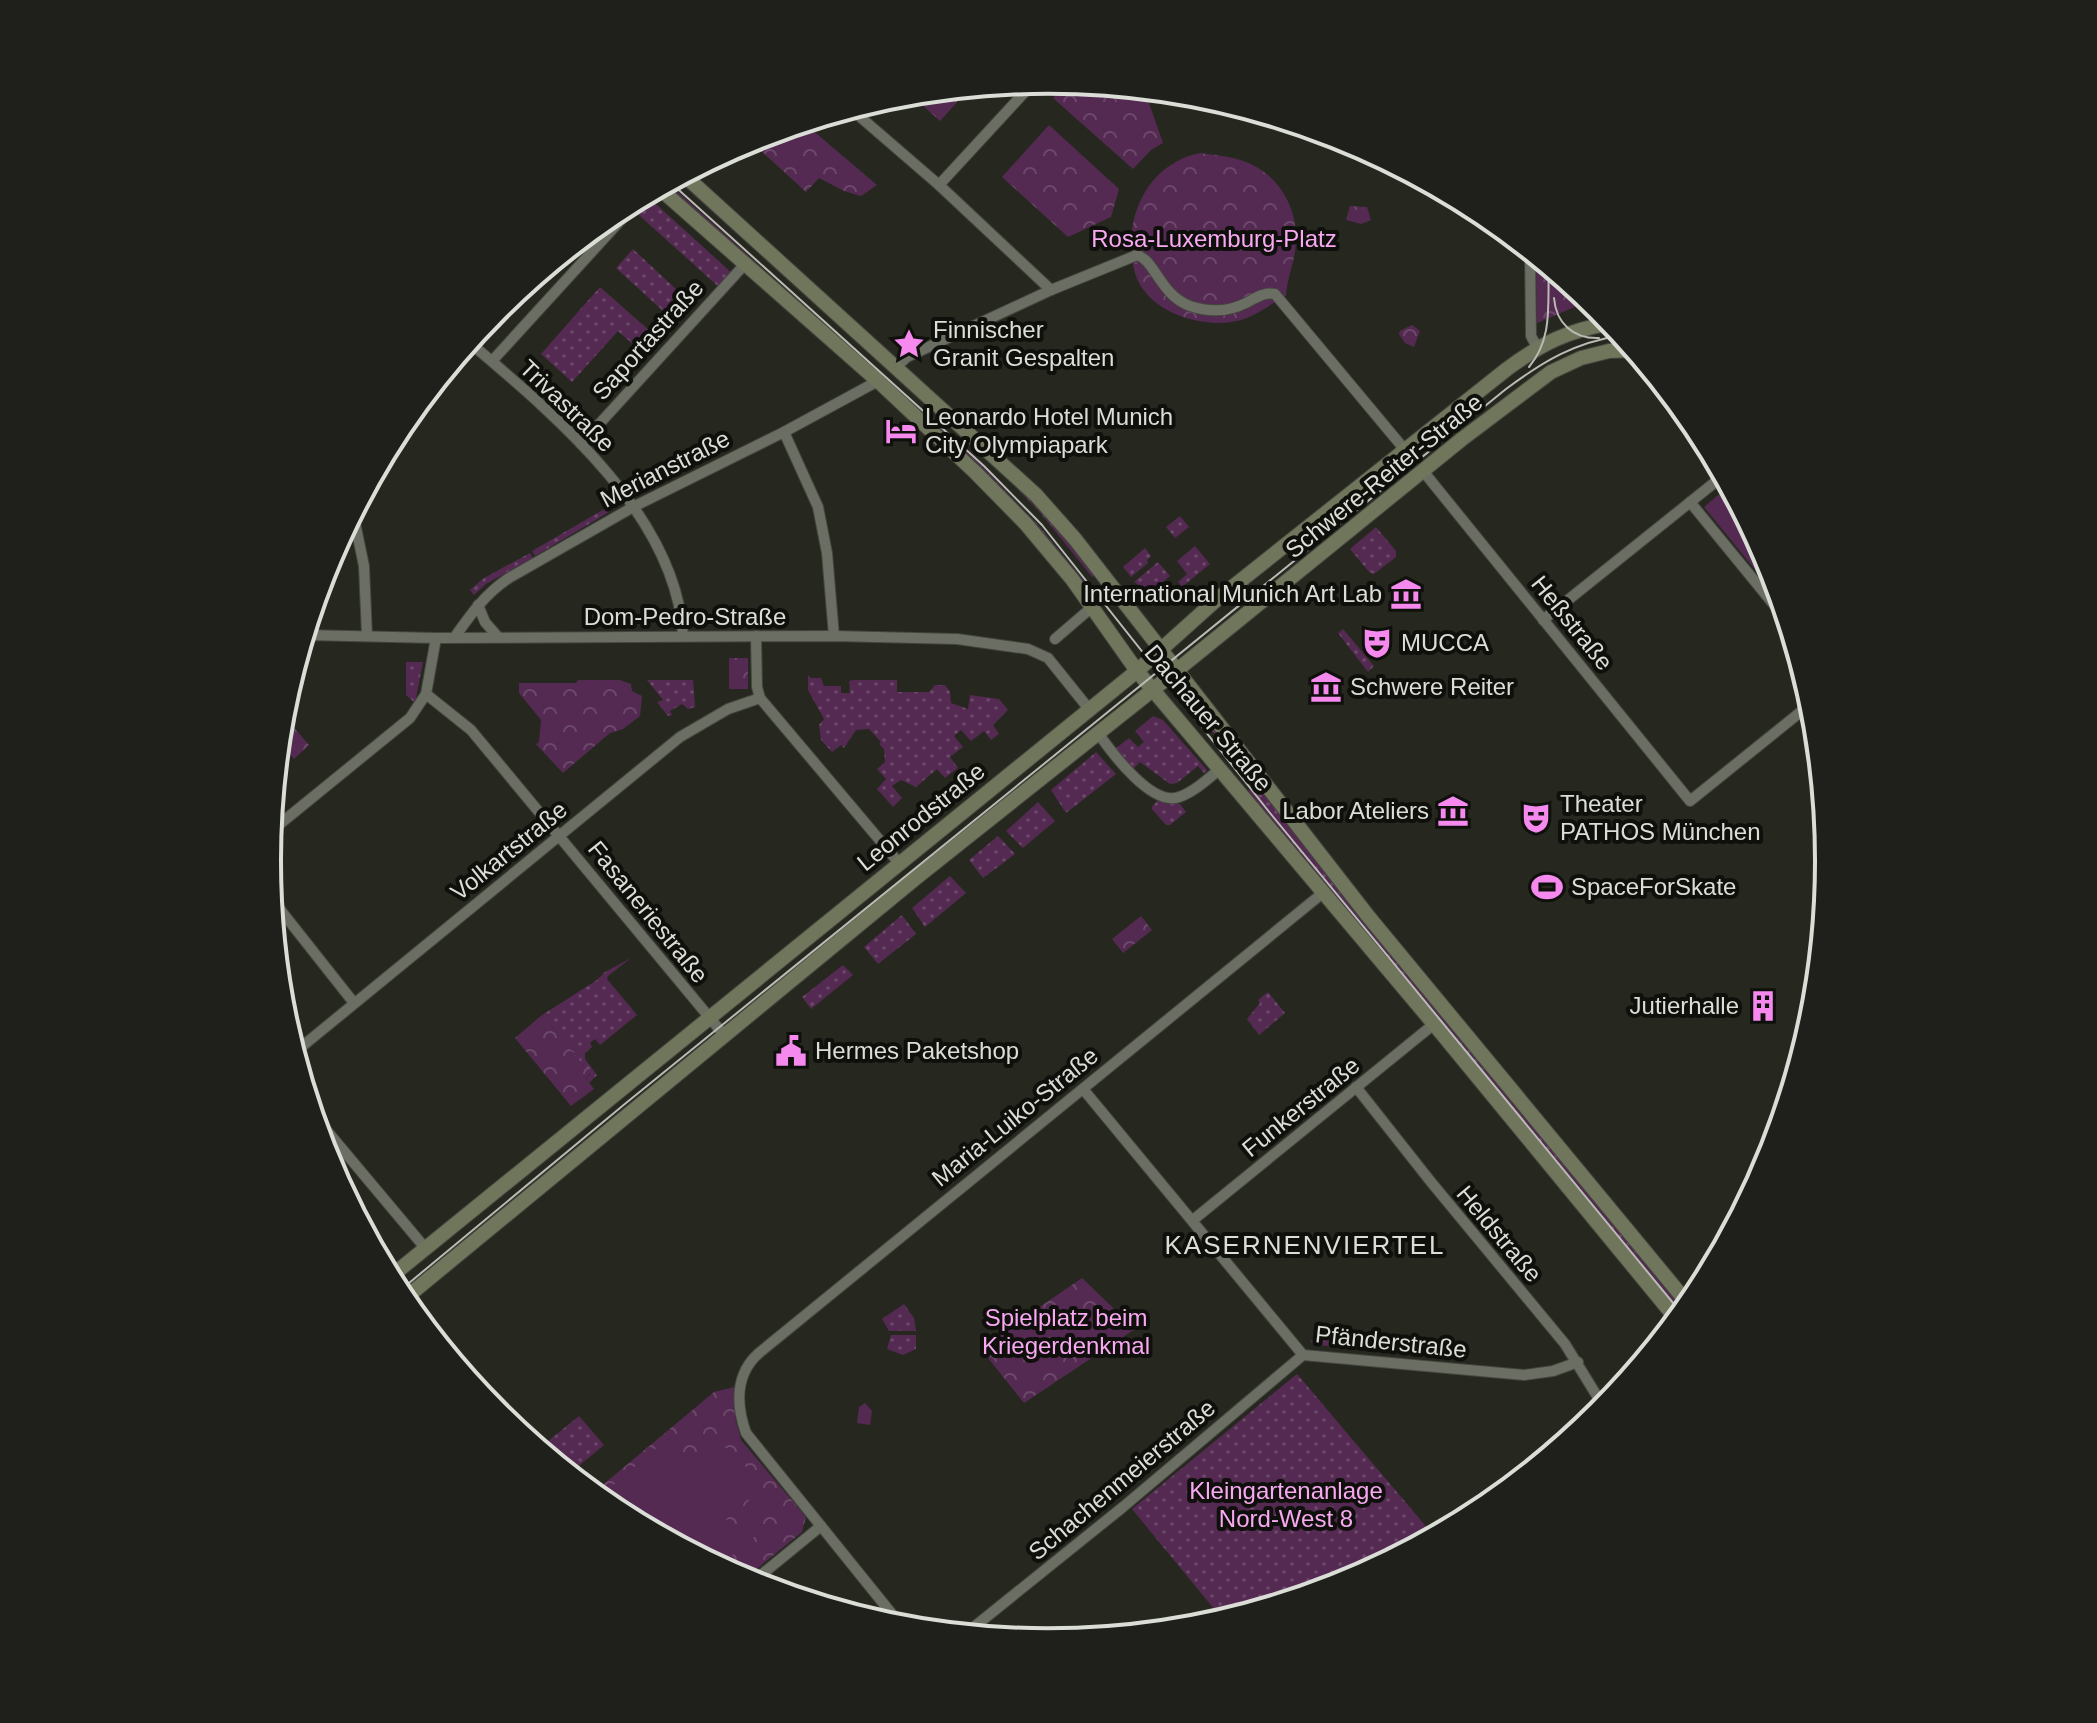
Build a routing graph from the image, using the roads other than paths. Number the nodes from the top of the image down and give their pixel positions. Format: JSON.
{"nodes":[{"id":1,"x":1022,"y":95,"type":"edge"},
{"id":2,"x":861,"y":118,"type":"edge"},
{"id":3,"x":692,"y":182,"type":"edge"},
{"id":4,"x":939,"y":185,"type":"junction"},
{"id":5,"x":668,"y":196,"type":"edge"},
{"id":6,"x":610,"y":232,"type":"edge"},
{"id":7,"x":746,"y":263,"type":"junction"},
{"id":8,"x":1530,"y":264,"type":"edge"},
{"id":9,"x":1051,"y":290,"type":"junction"},
{"id":10,"x":1597,"y":326,"type":"edge"},
{"id":11,"x":1537,"y":347,"type":"junction"},
{"id":12,"x":477,"y":349,"type":"edge"},
{"id":13,"x":1622,"y":351,"type":"edge"},
{"id":14,"x":492,"y":361,"type":"junction"},
{"id":15,"x":897,"y":366,"type":"junction"},
{"id":16,"x":878,"y":381,"type":"junction"},
{"id":17,"x":784,"y":432,"type":"junction"},
{"id":18,"x":581,"y":444,"type":"junction"},
{"id":19,"x":1405,"y":450,"type":"junction"},
{"id":20,"x":1423,"y":471,"type":"junction"},
{"id":21,"x":1715,"y":482,"type":"edge"},
{"id":22,"x":1690,"y":502,"type":"junction"},
{"id":23,"x":635,"y":506,"type":"junction"},
{"id":24,"x":356,"y":530,"type":"edge"},
{"id":25,"x":1769,"y":599,"type":"edge"},
{"id":26,"x":478,"y":605,"type":"junction"},
{"id":27,"x":1091,"y":608,"type":"junction"},
{"id":28,"x":1543,"y":620,"type":"junction"},
{"id":29,"x":316,"y":635,"type":"edge"},
{"id":30,"x":367,"y":636,"type":"junction"},
{"id":31,"x":683,"y":636,"type":"junction"},
{"id":32,"x":756,"y":636,"type":"junction"},
{"id":33,"x":834,"y":636,"type":"junction"},
{"id":34,"x":498,"y":637,"type":"junction"},
{"id":35,"x":436,"y":638,"type":"junction"},
{"id":36,"x":454,"y":638,"type":"junction"},
{"id":37,"x":1161,"y":648,"type":"junction"},
{"id":38,"x":1048,"y":658,"type":"junction"},
{"id":39,"x":1137,"y":671,"type":"junction"},
{"id":40,"x":1177,"y":671,"type":"junction"},
{"id":41,"x":1153,"y":690,"type":"junction"},
{"id":42,"x":426,"y":694,"type":"junction"},
{"id":43,"x":760,"y":698,"type":"junction"},
{"id":44,"x":1089,"y":709,"type":"junction"},
{"id":45,"x":1801,"y":712,"type":"edge"},
{"id":46,"x":1098,"y":733,"type":"junction"},
{"id":47,"x":1221,"y":768,"type":"junction"},
{"id":48,"x":283,"y":822,"type":"edge"},
{"id":49,"x":560,"y":835,"type":"junction"},
{"id":50,"x":899,"y":863,"type":"junction"},
{"id":51,"x":1324,"y":892,"type":"junction"},
{"id":52,"x":283,"y":913,"type":"edge"},
{"id":53,"x":354,"y":1003,"type":"junction"},
{"id":54,"x":708,"y":1017,"type":"junction"},
{"id":55,"x":1434,"y":1024,"type":"junction"},
{"id":56,"x":724,"y":1035,"type":"junction"},
{"id":57,"x":304,"y":1045,"type":"edge"},
{"id":58,"x":1356,"y":1087,"type":"junction"},
{"id":59,"x":1083,"y":1089,"type":"junction"},
{"id":60,"x":333,"y":1138,"type":"edge"},
{"id":61,"x":1193,"y":1220,"type":"junction"},
{"id":62,"x":426,"y":1249,"type":"junction"},
{"id":63,"x":399,"y":1270,"type":"edge"},
{"id":64,"x":413,"y":1292,"type":"edge"},
{"id":65,"x":1681,"y":1296,"type":"edge"},
{"id":66,"x":1670,"y":1311,"type":"edge"},
{"id":67,"x":1303,"y":1355,"type":"junction"},
{"id":68,"x":1578,"y":1362,"type":"junction"},
{"id":69,"x":1598,"y":1397,"type":"edge"},
{"id":70,"x":821,"y":1526,"type":"junction"},
{"id":71,"x":763,"y":1574,"type":"edge"},
{"id":72,"x":890,"y":1612,"type":"edge"},
{"id":73,"x":977,"y":1625,"type":"edge"}],
"edges":[{"from":1,"to":4,"type":"street"},
{"from":2,"to":4,"type":"street"},
{"from":3,"to":15,"type":"main road","name":"Dachauer Straße"},
{"from":4,"to":9,"type":"street"},
{"from":5,"to":7,"type":"main road","name":"Dachauer Straße"},
{"from":6,"to":14,"type":"street"},
{"from":7,"to":16,"type":"main road","name":"Dachauer Straße"},
{"from":7,"to":18,"type":"street","name":"Saportastraße"},
{"from":8,"to":11,"type":"street"},
{"from":9,"to":15,"type":"street"},
{"from":9,"to":19,"type":"street"},
{"from":10,"to":11,"type":"main road","name":"Schwere-Reiter-Straße"},
{"from":11,"to":19,"type":"main road","name":"Schwere-Reiter-Straße"},
{"from":12,"to":14,"type":"street","name":"Trivastraße"},
{"from":13,"to":20,"type":"main road","name":"Schwere-Reiter-Straße"},
{"from":14,"to":18,"type":"street","name":"Trivastraße"},
{"from":15,"to":37,"type":"main road","name":"Dachauer Straße"},
{"from":16,"to":17,"type":"street","name":"Merianstraße"},
{"from":16,"to":27,"type":"main road","name":"Dachauer Straße"},
{"from":17,"to":23,"type":"street","name":"Merianstraße"},
{"from":17,"to":33,"type":"street"},
{"from":18,"to":23,"type":"street","name":"Trivastraße"},
{"from":19,"to":37,"type":"main road","name":"Schwere-Reiter-Straße"},
{"from":20,"to":28,"type":"street","name":"Heßstraße"},
{"from":20,"to":40,"type":"main road","name":"Schwere-Reiter-Straße"},
{"from":21,"to":22,"type":"street"},
{"from":22,"to":25,"type":"street"},
{"from":22,"to":28,"type":"street"},
{"from":23,"to":26,"type":"street","name":"Merianstraße"},
{"from":23,"to":31,"type":"street","name":"Trivastraße"},
{"from":24,"to":30,"type":"street"},
{"from":26,"to":34,"type":"street"},
{"from":26,"to":36,"type":"street","name":"Merianstraße"},
{"from":27,"to":38,"type":"street"},
{"from":27,"to":39,"type":"main road","name":"Dachauer Straße"},
{"from":28,"to":45,"type":"street","name":"Heßstraße"},
{"from":29,"to":30,"type":"street","name":"Dom-Pedro-Straße"},
{"from":30,"to":35,"type":"street","name":"Dom-Pedro-Straße"},
{"from":31,"to":32,"type":"street","name":"Dom-Pedro-Straße"},
{"from":31,"to":34,"type":"street","name":"Dom-Pedro-Straße"},
{"from":32,"to":33,"type":"street","name":"Dom-Pedro-Straße"},
{"from":32,"to":43,"type":"street"},
{"from":33,"to":38,"type":"street","name":"Dom-Pedro-Straße"},
{"from":34,"to":36,"type":"street","name":"Dom-Pedro-Straße"},
{"from":35,"to":36,"type":"street","name":"Dom-Pedro-Straße"},
{"from":35,"to":42,"type":"street"},
{"from":37,"to":39,"type":"main road","name":"Leonrodstraße"},
{"from":37,"to":40,"type":"main road","name":"Dachauer Straße"},
{"from":38,"to":44,"type":"street"},
{"from":39,"to":41,"type":"main road","name":"Dachauer Straße"},
{"from":39,"to":44,"type":"main road","name":"Leonrodstraße"},
{"from":40,"to":41,"type":"main road","name":"Leonrodstraße"},
{"from":40,"to":65,"type":"main road","name":"Dachauer Straße"},
{"from":41,"to":46,"type":"main road","name":"Leonrodstraße"},
{"from":41,"to":47,"type":"main road","name":"Dachauer Straße"},
{"from":42,"to":48,"type":"street"},
{"from":42,"to":49,"type":"street","name":"Fasaneriestraße"},
{"from":43,"to":49,"type":"street","name":"Volkartstraße"},
{"from":43,"to":50,"type":"street"},
{"from":44,"to":50,"type":"main road","name":"Leonrodstraße"},
{"from":46,"to":47,"type":"street"},
{"from":46,"to":56,"type":"main road","name":"Leonrodstraße"},
{"from":47,"to":51,"type":"main road","name":"Dachauer Straße"},
{"from":49,"to":53,"type":"street","name":"Volkartstraße"},
{"from":49,"to":54,"type":"street","name":"Fasaneriestraße"},
{"from":50,"to":54,"type":"main road","name":"Leonrodstraße"},
{"from":51,"to":55,"type":"main road","name":"Dachauer Straße"},
{"from":51,"to":59,"type":"street","name":"Maria-Luiko-Straße"},
{"from":52,"to":53,"type":"street"},
{"from":53,"to":57,"type":"street","name":"Volkartstraße"},
{"from":54,"to":56,"type":"street"},
{"from":54,"to":62,"type":"main road","name":"Leonrodstraße"},
{"from":55,"to":58,"type":"street","name":"Funkerstraße"},
{"from":55,"to":66,"type":"main road","name":"Dachauer Straße"},
{"from":56,"to":64,"type":"main road","name":"Leonrodstraße"},
{"from":58,"to":61,"type":"street","name":"Funkerstraße"},
{"from":58,"to":68,"type":"street","name":"Heldstraße"},
{"from":59,"to":61,"type":"street","name":"Pfänderstraße"},
{"from":59,"to":70,"type":"street","name":"Maria-Luiko-Straße"},
{"from":60,"to":62,"type":"street"},
{"from":61,"to":67,"type":"street","name":"Pfänderstraße"},
{"from":62,"to":63,"type":"main road","name":"Leonrodstraße"},
{"from":67,"to":68,"type":"street","name":"Pfänderstraße"},
{"from":67,"to":73,"type":"street","name":"Schachenmeierstraße"},
{"from":68,"to":69,"type":"street","name":"Heldstraße"},
{"from":70,"to":71,"type":"street"},
{"from":70,"to":72,"type":"street"}]}
